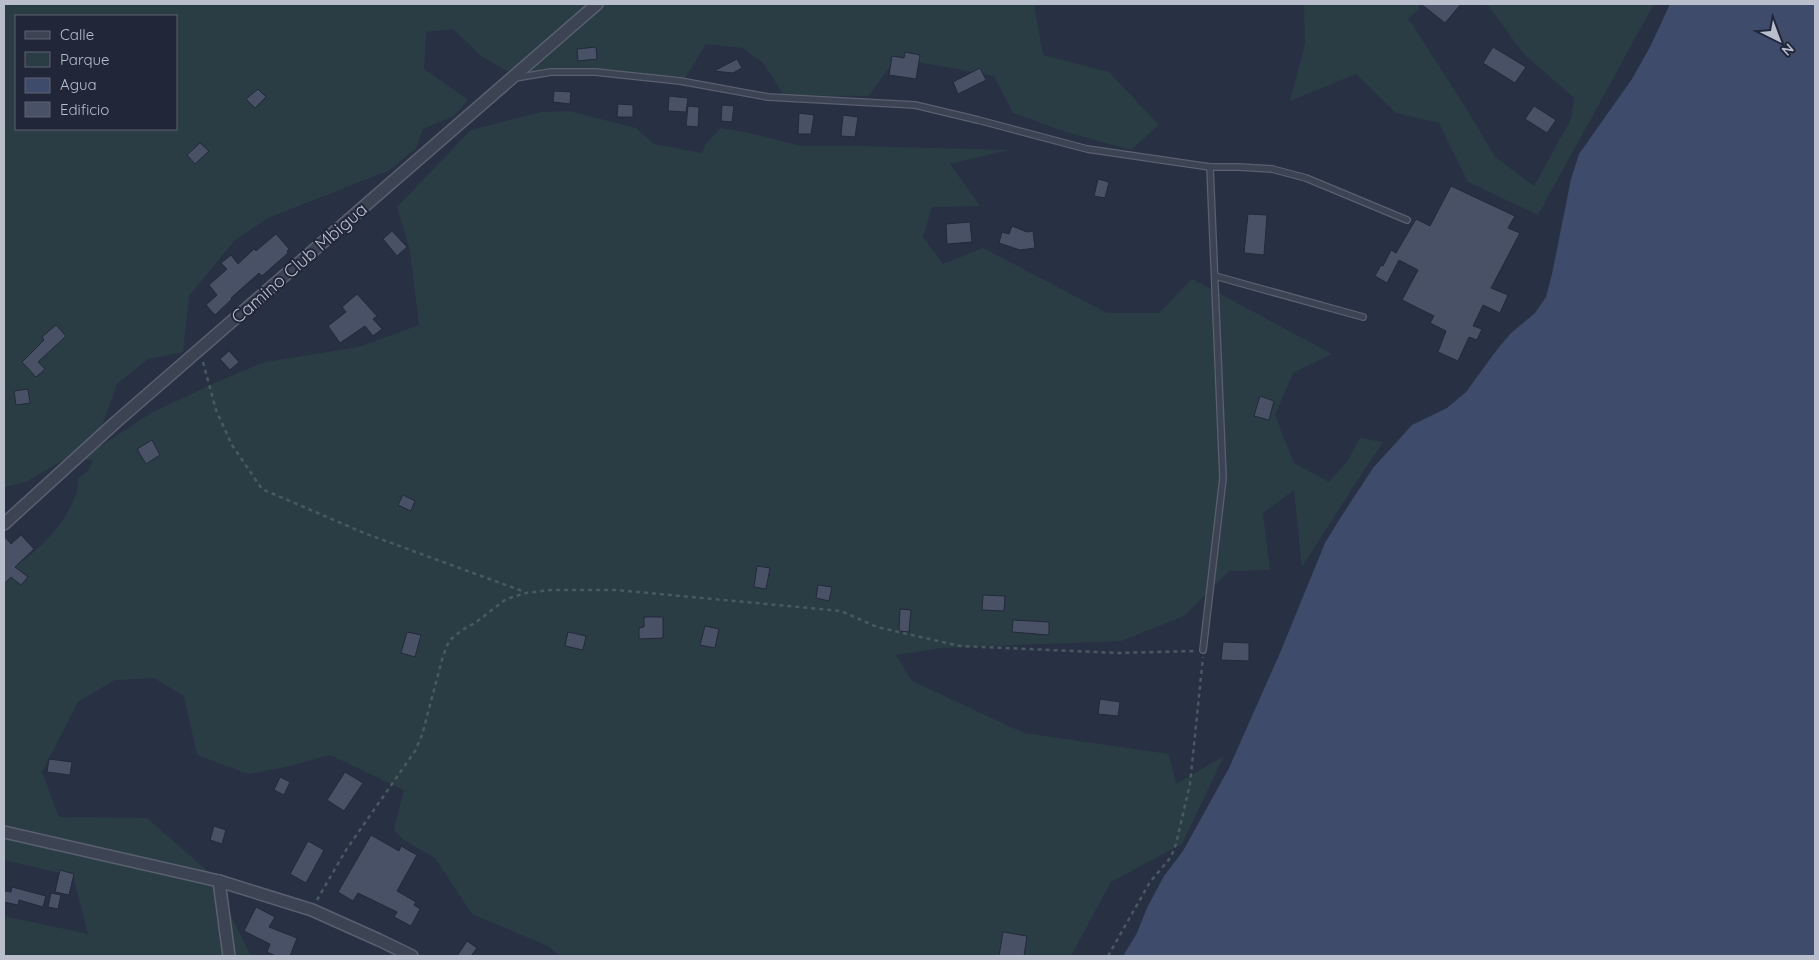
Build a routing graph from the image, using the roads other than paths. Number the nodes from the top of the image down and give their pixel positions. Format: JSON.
{"nodes":[{"id":1,"x":597,"y":4,"type":"edge"},
{"id":2,"x":508,"y":80,"type":"junction"},
{"id":3,"x":1210,"y":167,"type":"junction"},
{"id":4,"x":1407,"y":220,"type":"dead end"},
{"id":5,"x":1216,"y":276,"type":"junction"},
{"id":6,"x":1363,"y":317,"type":"dead end"},
{"id":7,"x":4,"y":524,"type":"edge"},
{"id":8,"x":1203,"y":650,"type":"road end"},
{"id":9,"x":4,"y":832,"type":"edge"},
{"id":10,"x":220,"y":881,"type":"junction"},
{"id":11,"x":229,"y":956,"type":"edge"},
{"id":12,"x":412,"y":956,"type":"edge"}],
"edges":[{"from":1,"to":2,"type":"street","name":"Camino Club Mbigua"},
{"from":2,"to":3,"type":"lane"},
{"from":2,"to":7,"type":"street","name":"Camino Club Mbigua"},
{"from":3,"to":4,"type":"lane"},
{"from":3,"to":5,"type":"lane"},
{"from":5,"to":6,"type":"lane"},
{"from":5,"to":8,"type":"lane"},
{"from":9,"to":10,"type":"street"},
{"from":10,"to":11,"type":"street"},
{"from":10,"to":12,"type":"street"}]}
